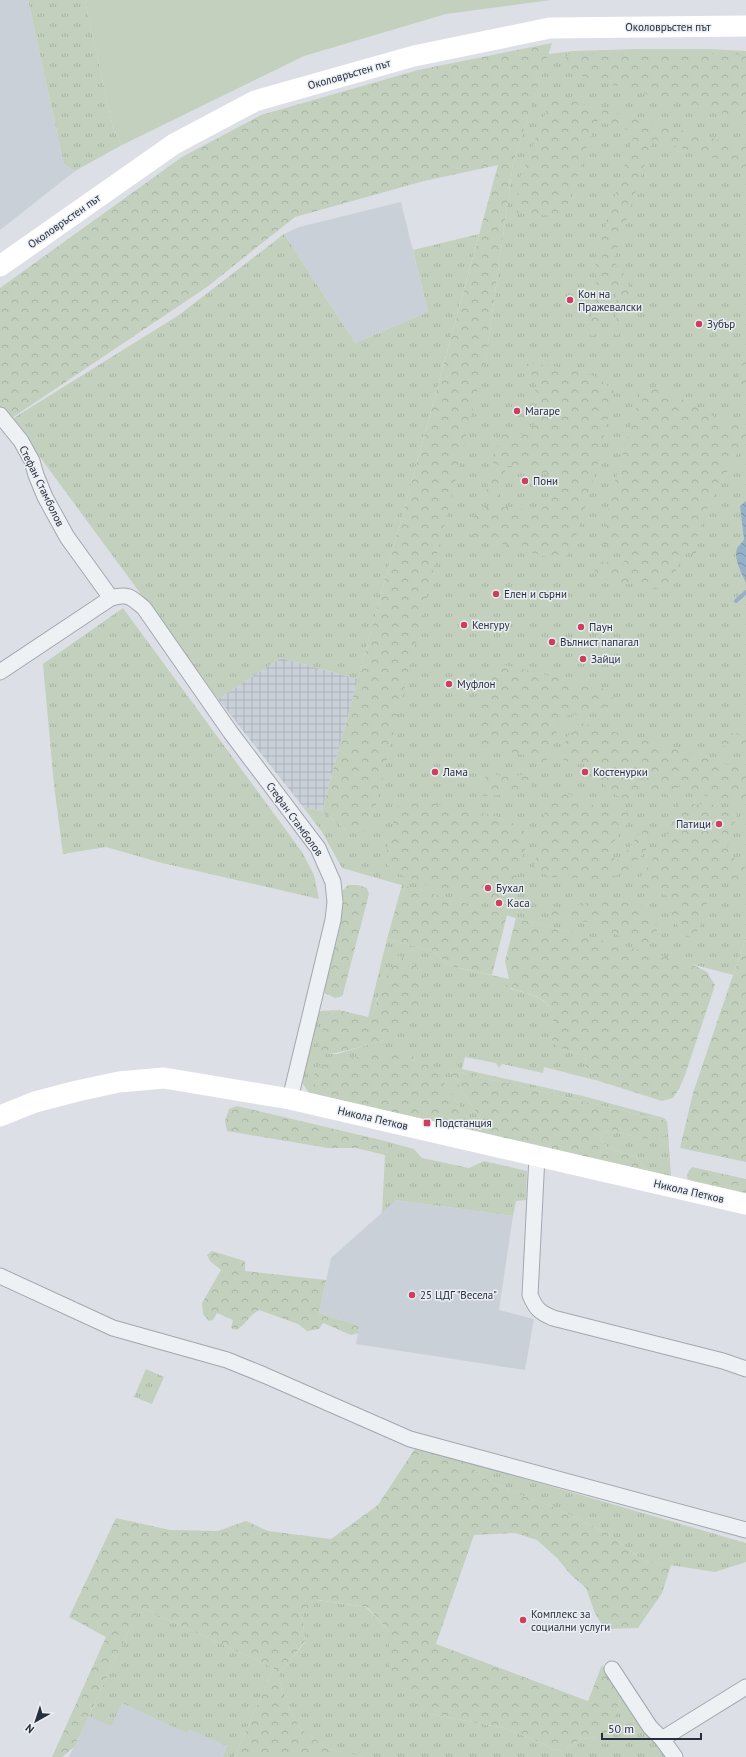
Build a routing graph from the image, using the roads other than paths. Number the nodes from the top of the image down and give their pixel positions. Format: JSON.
{"nodes":[{"id":1,"x":746,"y":26,"type":"edge"},
{"id":2,"x":0,"y":266,"type":"edge"},
{"id":3,"x":0,"y":415,"type":"edge"},
{"id":4,"x":111,"y":598,"type":"junction"},
{"id":5,"x":0,"y":672,"type":"edge"},
{"id":6,"x":290,"y":1099,"type":"junction"},
{"id":7,"x":0,"y":1116,"type":"edge"},
{"id":8,"x":537,"y":1156,"type":"junction"},
{"id":9,"x":746,"y":1204,"type":"edge"},
{"id":10,"x":0,"y":1276,"type":"edge"},
{"id":11,"x":746,"y":1369,"type":"edge"},
{"id":12,"x":746,"y":1530,"type":"edge"},
{"id":13,"x":612,"y":1669,"type":"dead end"},
{"id":14,"x":746,"y":1687,"type":"edge"},
{"id":15,"x":662,"y":1739,"type":"junction"},
{"id":16,"x":675,"y":1757,"type":"edge"}],
"edges":[{"from":1,"to":2,"type":"main road","name":"Околовръстен път"},
{"from":3,"to":4,"type":"street","name":"Стефан Стамболов"},
{"from":4,"to":5,"type":"street","name":"Стефан Стамболов"},
{"from":4,"to":6,"type":"street","name":"Стефан Стамболов"},
{"from":6,"to":7,"type":"main road","name":"Никола Петков"},
{"from":6,"to":8,"type":"main road","name":"Никола Петков"},
{"from":8,"to":9,"type":"main road","name":"Никола Петков"},
{"from":8,"to":11,"type":"street"},
{"from":10,"to":12,"type":"street"},
{"from":13,"to":15,"type":"street"},
{"from":14,"to":15,"type":"street"},
{"from":15,"to":16,"type":"street"}]}
